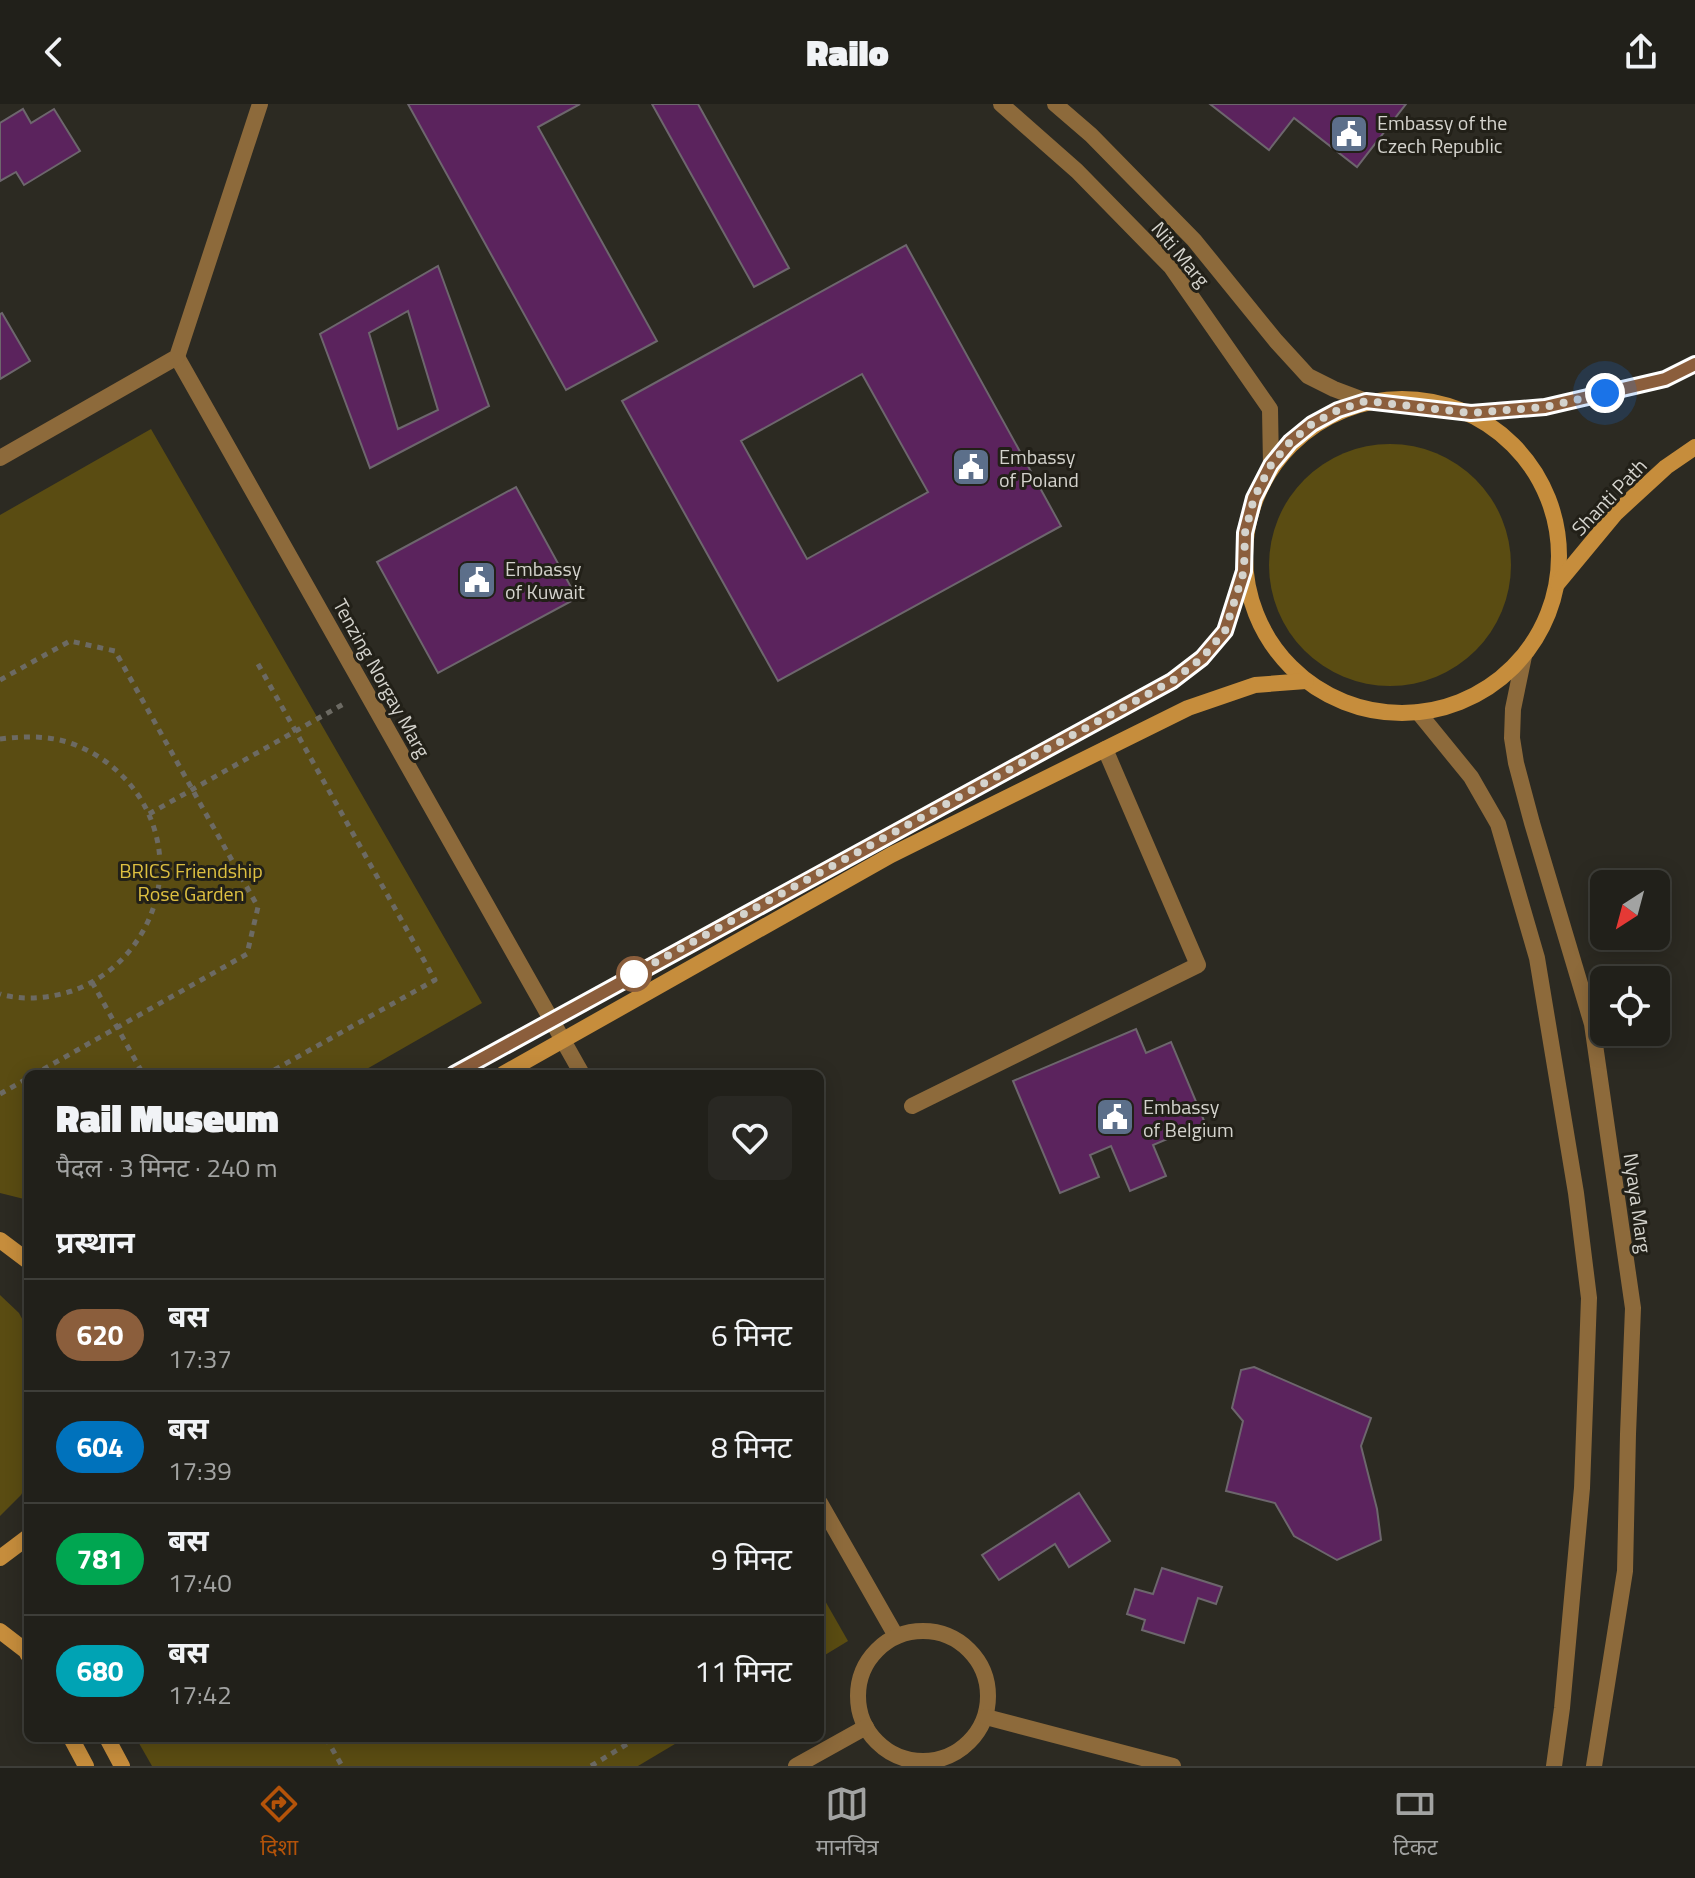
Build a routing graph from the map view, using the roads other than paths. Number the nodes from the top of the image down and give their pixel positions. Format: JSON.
{"nodes":[{"id":1,"x":260,"y":104,"type":"edge"},
{"id":2,"x":1001,"y":104,"type":"edge"},
{"id":3,"x":1055,"y":104,"type":"edge"},
{"id":4,"x":177,"y":357,"type":"junction"},
{"id":5,"x":1695,"y":364,"type":"edge"},
{"id":6,"x":1366,"y":401,"type":"junction"},
{"id":7,"x":1471,"y":413,"type":"junction"},
{"id":8,"x":1695,"y":447,"type":"edge"},
{"id":9,"x":0,"y":458,"type":"edge"},
{"id":10,"x":1271,"y":465,"type":"junction"},
{"id":11,"x":1244,"y":571,"type":"junction"},
{"id":12,"x":1558,"y":583,"type":"junction"},
{"id":13,"x":1524,"y":656,"type":"junction"},
{"id":14,"x":1306,"y":681,"type":"junction"},
{"id":15,"x":1418,"y":712,"type":"junction"},
{"id":16,"x":1105,"y":749,"type":"junction"},
{"id":17,"x":552,"y":1019,"type":"junction"},
{"id":18,"x":563,"y":1040,"type":"junction"},
{"id":19,"x":461,"y":1070,"type":"edge"},
{"id":20,"x":510,"y":1070,"type":"edge"},
{"id":21,"x":580,"y":1070,"type":"edge"},
{"id":22,"x":912,"y":1106,"type":"dead end"},
{"id":23,"x":3,"y":1241,"type":"edge"},
{"id":24,"x":24,"y":1244,"type":"edge"},
{"id":25,"x":24,"y":1258,"type":"edge"},
{"id":26,"x":824,"y":1510,"type":"edge"},
{"id":27,"x":24,"y":1541,"type":"edge"},
{"id":28,"x":0,"y":1558,"type":"edge"},
{"id":29,"x":0,"y":1631,"type":"edge"},
{"id":30,"x":896,"y":1636,"type":"junction"},
{"id":31,"x":24,"y":1649,"type":"edge"},
{"id":32,"x":986,"y":1717,"type":"junction"},
{"id":33,"x":866,"y":1727,"type":"junction"},
{"id":34,"x":73,"y":1742,"type":"edge"},
{"id":35,"x":109,"y":1742,"type":"edge"},
{"id":36,"x":86,"y":1766,"type":"edge"},
{"id":37,"x":122,"y":1766,"type":"edge"},
{"id":38,"x":796,"y":1766,"type":"edge"},
{"id":39,"x":1173,"y":1766,"type":"edge"},
{"id":40,"x":1554,"y":1766,"type":"edge"},
{"id":41,"x":1594,"y":1766,"type":"edge"}],
"edges":[{"from":1,"to":4,"type":"street"},
{"from":2,"to":10,"type":"street","name":"Niti Marg"},
{"from":3,"to":6,"type":"street","name":"Niti Marg"},
{"from":4,"to":9,"type":"street"},
{"from":4,"to":17,"type":"street","name":"Tenzing Norgay Marg"},
{"from":5,"to":7,"type":"main road"},
{"from":6,"to":7,"type":"main road"},
{"from":6,"to":10,"type":"main road"},
{"from":7,"to":12,"type":"main road"},
{"from":8,"to":12,"type":"main road","name":"Shanti Path"},
{"from":10,"to":11,"type":"main road"},
{"from":11,"to":14,"type":"main road"},
{"from":11,"to":17,"type":"main road"},
{"from":12,"to":13,"type":"main road"},
{"from":13,"to":15,"type":"main road"},
{"from":13,"to":41,"type":"street","name":"Nyaya Marg"},
{"from":14,"to":15,"type":"main road"},
{"from":14,"to":16,"type":"main road"},
{"from":15,"to":40,"type":"street"},
{"from":16,"to":18,"type":"main road"},
{"from":16,"to":22,"type":"street"},
{"from":17,"to":18,"type":"street","name":"Tenzing Norgay Marg"},
{"from":17,"to":19,"type":"main road"},
{"from":18,"to":20,"type":"main road"},
{"from":18,"to":21,"type":"street","name":"Tenzing Norgay Marg"},
{"from":23,"to":24,"type":"main road"},
{"from":23,"to":25,"type":"main road"},
{"from":26,"to":30,"type":"street"},
{"from":27,"to":28,"type":"main road"},
{"from":29,"to":31,"type":"main road"},
{"from":30,"to":32,"type":"street"},
{"from":30,"to":33,"type":"street"},
{"from":32,"to":33,"type":"street"},
{"from":32,"to":39,"type":"street"},
{"from":33,"to":38,"type":"street"},
{"from":34,"to":36,"type":"main road"},
{"from":35,"to":37,"type":"main road"}]}
